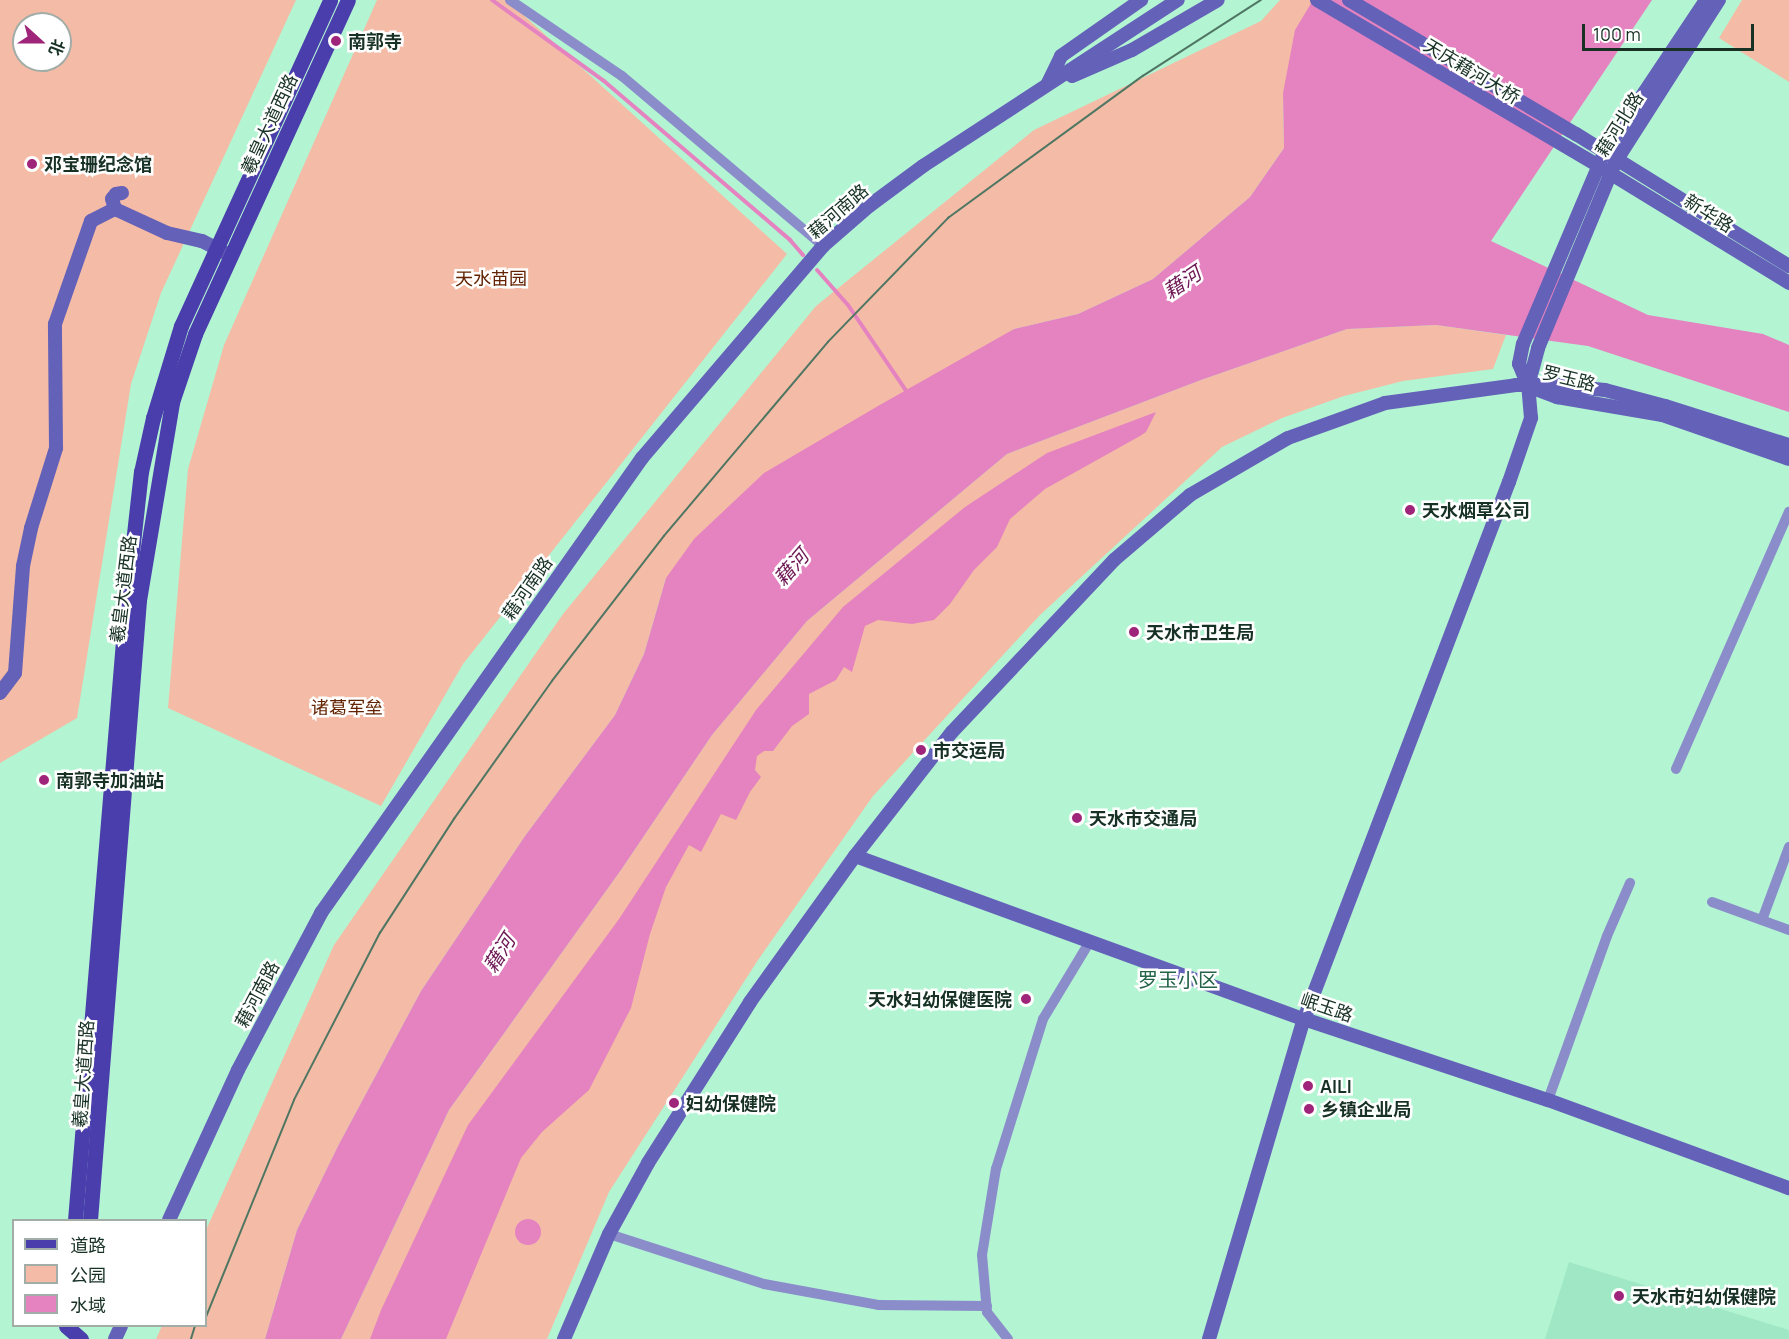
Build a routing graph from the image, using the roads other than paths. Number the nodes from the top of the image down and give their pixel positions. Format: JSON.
{"nodes":[{"id":1,"x":330,"y":0,"type":"edge"},
{"id":2,"x":348,"y":0,"type":"edge"},
{"id":3,"x":510,"y":0,"type":"edge"},
{"id":4,"x":1141,"y":0,"type":"edge"},
{"id":5,"x":1178,"y":0,"type":"edge"},
{"id":6,"x":1218,"y":0,"type":"edge"},
{"id":7,"x":1317,"y":0,"type":"edge"},
{"id":8,"x":1349,"y":0,"type":"edge"},
{"id":9,"x":1706,"y":0,"type":"edge"},
{"id":10,"x":1719,"y":0,"type":"edge"},
{"id":11,"x":1047,"y":85,"type":"junction"},
{"id":12,"x":1607,"y":164,"type":"junction"},
{"id":13,"x":122,"y":193,"type":"dead end"},
{"id":14,"x":114,"y":209,"type":"junction"},
{"id":15,"x":824,"y":246,"type":"junction"},
{"id":16,"x":224,"y":252,"type":"junction"},
{"id":17,"x":1789,"y":266,"type":"edge"},
{"id":18,"x":1789,"y":283,"type":"edge"},
{"id":19,"x":1528,"y":386,"type":"junction"},
{"id":20,"x":1789,"y":445,"type":"edge"},
{"id":21,"x":1789,"y":459,"type":"edge"},
{"id":22,"x":1789,"y":512,"type":"edge"},
{"id":23,"x":0,"y":693,"type":"edge"},
{"id":24,"x":1676,"y":769,"type":"dead end"},
{"id":25,"x":1789,"y":847,"type":"edge"},
{"id":26,"x":855,"y":856,"type":"junction"},
{"id":27,"x":1630,"y":883,"type":"dead end"},
{"id":28,"x":1712,"y":902,"type":"dead end"},
{"id":29,"x":1762,"y":920,"type":"junction"},
{"id":30,"x":1789,"y":930,"type":"edge"},
{"id":31,"x":1090,"y":941,"type":"junction"},
{"id":32,"x":1304,"y":1019,"type":"junction"},
{"id":33,"x":1548,"y":1100,"type":"junction"},
{"id":34,"x":1789,"y":1188,"type":"edge"},
{"id":35,"x":75,"y":1219,"type":"edge"},
{"id":36,"x":90,"y":1219,"type":"edge"},
{"id":37,"x":170,"y":1219,"type":"edge"},
{"id":38,"x":609,"y":1234,"type":"junction"},
{"id":39,"x":987,"y":1306,"type":"junction"},
{"id":40,"x":65,"y":1330,"type":"edge"},
{"id":41,"x":83,"y":1339,"type":"edge"},
{"id":42,"x":564,"y":1339,"type":"edge"},
{"id":43,"x":1008,"y":1339,"type":"edge"},
{"id":44,"x":1209,"y":1339,"type":"edge"}],
"edges":[{"from":1,"to":16,"type":"main road","name":"羲皇大道西路"},
{"from":2,"to":16,"type":"main road","name":"羲皇大道西路"},
{"from":3,"to":15,"type":"street"},
{"from":4,"to":11,"type":"main road"},
{"from":5,"to":11,"type":"main road","name":"藉河南路"},
{"from":6,"to":11,"type":"main road","name":"藉河南路"},
{"from":7,"to":12,"type":"main road","name":"天庆藉河大桥"},
{"from":8,"to":12,"type":"main road","name":"天庆藉河大桥"},
{"from":9,"to":12,"type":"main road","name":"藉河北路"},
{"from":10,"to":12,"type":"main road","name":"藉河北路"},
{"from":11,"to":15,"type":"main road","name":"藉河南路"},
{"from":12,"to":17,"type":"main road","name":"新华路"},
{"from":12,"to":18,"type":"main road","name":"新华路"},
{"from":12,"to":19,"type":"main road","name":"藉河北路"},
{"from":12,"to":19,"type":"main road","name":"藉河北路"},
{"from":13,"to":14,"type":"main road"},
{"from":14,"to":16,"type":"main road"},
{"from":14,"to":23,"type":"main road"},
{"from":15,"to":37,"type":"main road","name":"藉河南路"},
{"from":16,"to":35,"type":"main road","name":"羲皇大道西路"},
{"from":16,"to":36,"type":"main road","name":"羲皇大道西路"},
{"from":19,"to":20,"type":"main road","name":"罗玉路"},
{"from":19,"to":21,"type":"main road","name":"罗玉路"},
{"from":19,"to":26,"type":"main road"},
{"from":19,"to":32,"type":"main road"},
{"from":22,"to":24,"type":"street"},
{"from":25,"to":29,"type":"street"},
{"from":26,"to":31,"type":"main road","name":"岷玉路"},
{"from":26,"to":38,"type":"main road"},
{"from":27,"to":33,"type":"street"},
{"from":28,"to":29,"type":"street"},
{"from":29,"to":30,"type":"street"},
{"from":31,"to":32,"type":"main road","name":"岷玉路"},
{"from":31,"to":39,"type":"street"},
{"from":32,"to":33,"type":"main road","name":"岷玉路"},
{"from":32,"to":44,"type":"main road"},
{"from":33,"to":34,"type":"main road","name":"岷玉路"},
{"from":38,"to":39,"type":"street"},
{"from":38,"to":42,"type":"main road"},
{"from":39,"to":43,"type":"street"},
{"from":40,"to":41,"type":"main road"}]}
